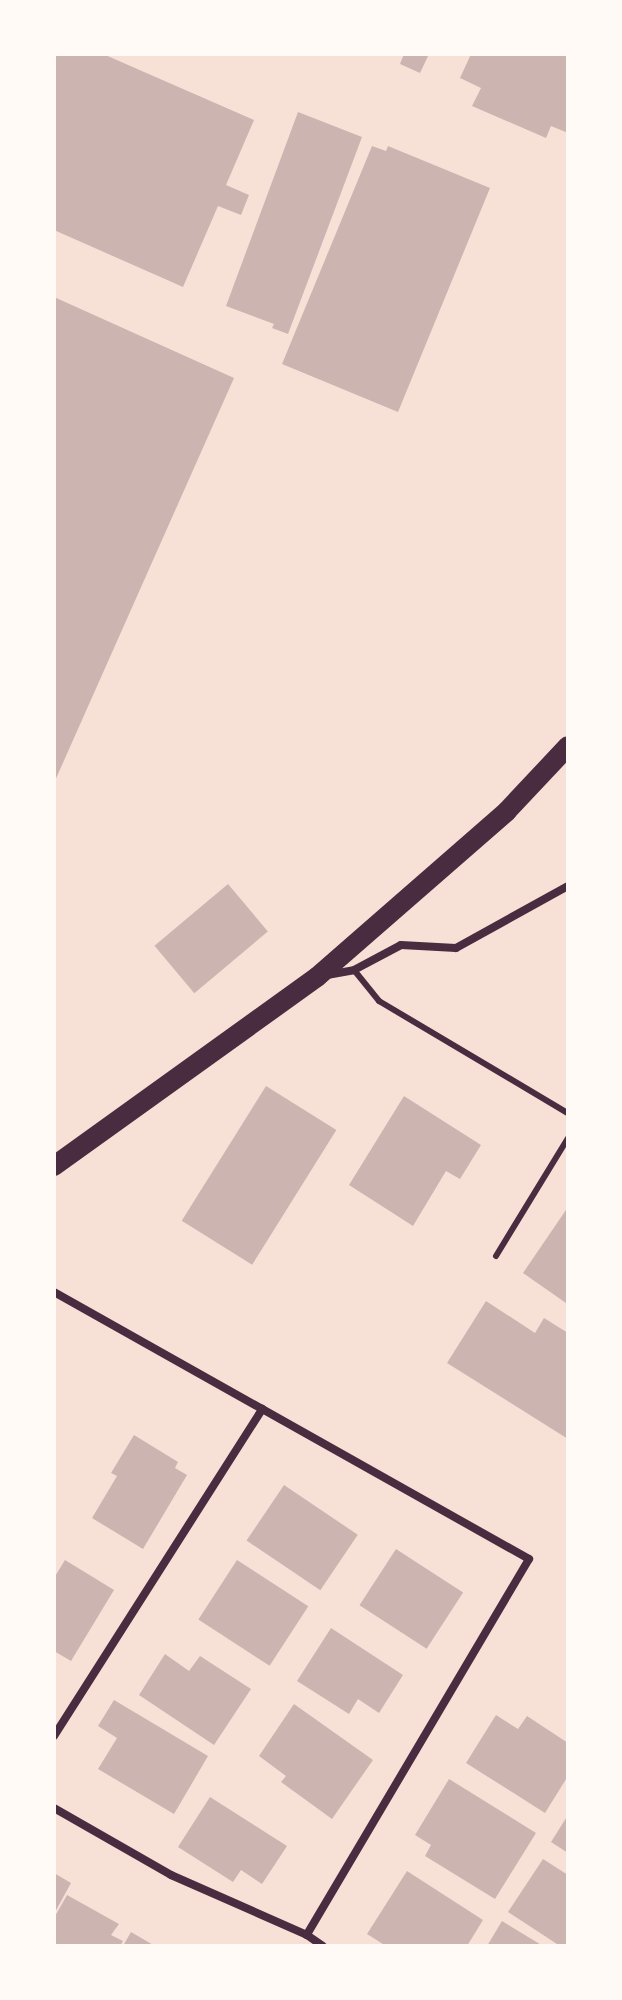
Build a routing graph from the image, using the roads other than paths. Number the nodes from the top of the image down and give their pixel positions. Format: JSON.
{"nodes":[{"id":1,"x":568,"y":746,"type":"edge"},
{"id":2,"x":568,"y":886,"type":"edge"},
{"id":3,"x":354,"y":970,"type":"junction"},
{"id":4,"x":317,"y":977,"type":"junction"},
{"id":5,"x":568,"y":1113,"type":"edge"},
{"id":6,"x":568,"y":1138,"type":"edge"},
{"id":7,"x":54,"y":1166,"type":"edge"},
{"id":8,"x":496,"y":1256,"type":"dead end"},
{"id":9,"x":54,"y":1292,"type":"edge"},
{"id":10,"x":262,"y":1409,"type":"junction"},
{"id":11,"x":54,"y":1736,"type":"edge"},
{"id":12,"x":54,"y":1808,"type":"edge"},
{"id":13,"x":307,"y":1935,"type":"junction"},
{"id":14,"x":323,"y":1946,"type":"edge"}],
"edges":[{"from":1,"to":4,"type":"main road"},
{"from":2,"to":3,"type":"street"},
{"from":3,"to":4,"type":"street"},
{"from":3,"to":5,"type":"lane"},
{"from":4,"to":7,"type":"main road"},
{"from":6,"to":8,"type":"lane"},
{"from":9,"to":10,"type":"street"},
{"from":10,"to":11,"type":"street"},
{"from":10,"to":13,"type":"street"},
{"from":12,"to":13,"type":"street"},
{"from":13,"to":14,"type":"street"}]}
